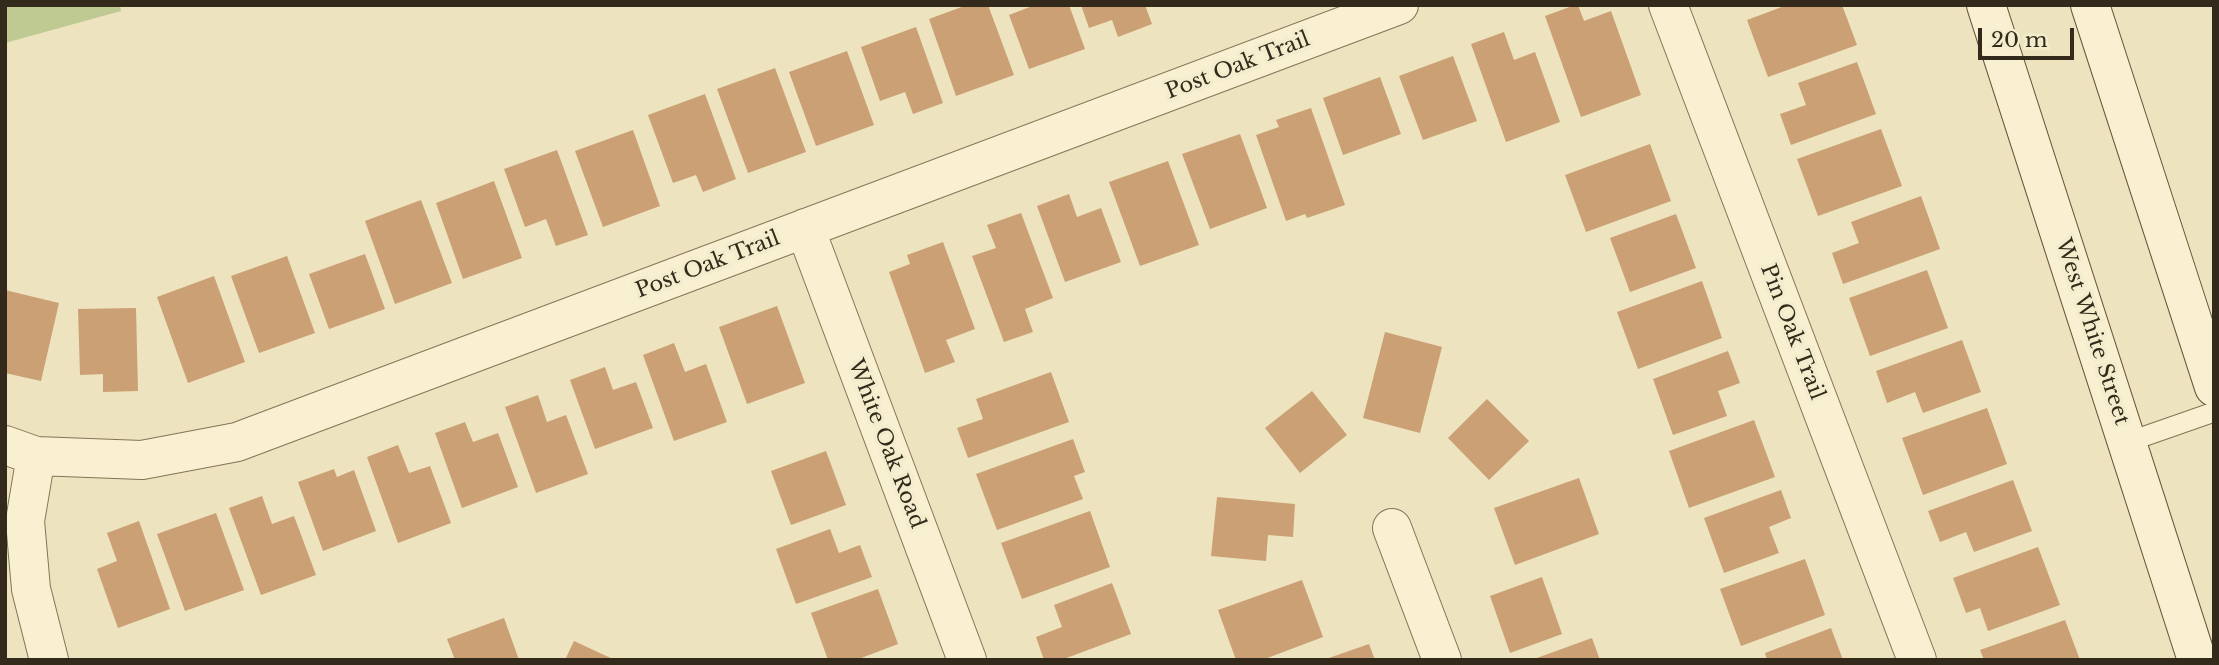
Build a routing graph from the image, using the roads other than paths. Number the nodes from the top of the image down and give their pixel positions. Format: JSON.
{"nodes":[{"id":1,"x":1399,"y":5,"type":"edge"},
{"id":2,"x":1668,"y":5,"type":"edge"},
{"id":3,"x":1986,"y":5,"type":"edge"},
{"id":4,"x":2090,"y":5,"type":"edge"},
{"id":5,"x":806,"y":228,"type":"junction"},
{"id":6,"x":2214,"y":387,"type":"edge"},
{"id":7,"x":2214,"y":412,"type":"edge"},
{"id":8,"x":2128,"y":442,"type":"junction"},
{"id":9,"x":21,"y":451,"type":"edge"},
{"id":10,"x":1392,"y":528,"type":"dead end"},
{"id":11,"x":49,"y":660,"type":"edge"},
{"id":12,"x":967,"y":660,"type":"edge"},
{"id":13,"x":1442,"y":660,"type":"edge"},
{"id":14,"x":1917,"y":660,"type":"edge"},
{"id":15,"x":2197,"y":660,"type":"edge"}],
"edges":[{"from":1,"to":5,"type":"street","name":"Post Oak Trail"},
{"from":2,"to":14,"type":"street","name":"Pin Oak Trail"},
{"from":3,"to":8,"type":"street","name":"West White Street"},
{"from":4,"to":6,"type":"street"},
{"from":5,"to":9,"type":"street","name":"Post Oak Trail"},
{"from":5,"to":12,"type":"street","name":"White Oak Road"},
{"from":7,"to":8,"type":"lane"},
{"from":8,"to":15,"type":"street","name":"West White Street"},
{"from":9,"to":11,"type":"street"},
{"from":10,"to":13,"type":"street"}]}
